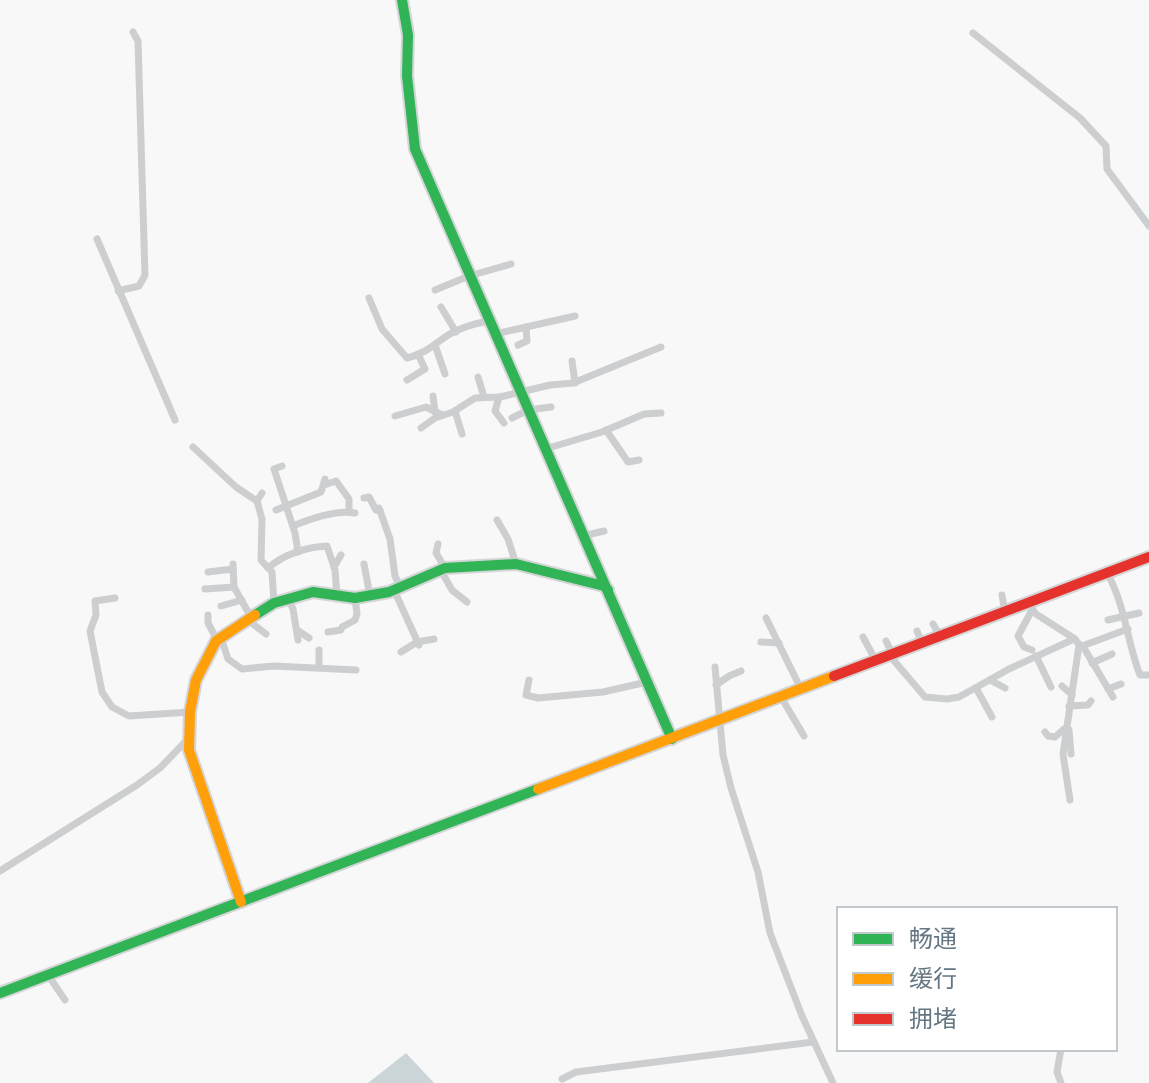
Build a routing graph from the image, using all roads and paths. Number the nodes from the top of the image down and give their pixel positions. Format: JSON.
{"nodes":[{"id":1,"x":402,"y":0,"type":"edge"},
{"id":2,"x":133,"y":32,"type":"dead end"},
{"id":3,"x":973,"y":33,"type":"dead end"},
{"id":4,"x":1149,"y":226,"type":"edge"},
{"id":5,"x":97,"y":239,"type":"dead end"},
{"id":6,"x":511,"y":264,"type":"dead end"},
{"id":7,"x":469,"y":276,"type":"junction"},
{"id":8,"x":435,"y":290,"type":"dead end"},
{"id":9,"x":118,"y":291,"type":"junction"},
{"id":10,"x":369,"y":298,"type":"dead end"},
{"id":11,"x":441,"y":307,"type":"dead end"},
{"id":12,"x":575,"y":316,"type":"dead end"},
{"id":13,"x":489,"y":321,"type":"junction"},
{"id":14,"x":526,"y":327,"type":"junction"},
{"id":15,"x":456,"y":332,"type":"junction"},
{"id":16,"x":495,"y":334,"type":"junction"},
{"id":17,"x":435,"y":345,"type":"junction"},
{"id":18,"x":518,"y":345,"type":"dead end"},
{"id":19,"x":661,"y":347,"type":"dead end"},
{"id":20,"x":418,"y":354,"type":"junction"},
{"id":21,"x":572,"y":361,"type":"dead end"},
{"id":22,"x":445,"y":374,"type":"dead end"},
{"id":23,"x":478,"y":377,"type":"dead end"},
{"id":24,"x":407,"y":380,"type":"dead end"},
{"id":25,"x":575,"y":383,"type":"junction"},
{"id":26,"x":520,"y":393,"type":"junction"},
{"id":27,"x":433,"y":396,"type":"dead end"},
{"id":28,"x":484,"y":397,"type":"junction"},
{"id":29,"x":499,"y":397,"type":"junction"},
{"id":30,"x":551,"y":407,"type":"dead end"},
{"id":31,"x":528,"y":410,"type":"junction"},
{"id":32,"x":455,"y":411,"type":"junction"},
{"id":33,"x":495,"y":411,"type":"junction"},
{"id":34,"x":661,"y":413,"type":"dead end"},
{"id":35,"x":437,"y":414,"type":"junction"},
{"id":36,"x":395,"y":416,"type":"dead end"},
{"id":37,"x":175,"y":420,"type":"dead end"},
{"id":38,"x":487,"y":420,"type":"dead end"},
{"id":39,"x":421,"y":428,"type":"dead end"},
{"id":40,"x":606,"y":430,"type":"junction"},
{"id":41,"x":462,"y":434,"type":"dead end"},
{"id":42,"x":193,"y":447,"type":"dead end"},
{"id":43,"x":545,"y":449,"type":"junction"},
{"id":44,"x":639,"y":460,"type":"dead end"},
{"id":45,"x":282,"y":466,"type":"dead end"},
{"id":46,"x":364,"y":498,"type":"dead end"},
{"id":47,"x":287,"y":506,"type":"junction"},
{"id":48,"x":276,"y":510,"type":"dead end"},
{"id":49,"x":497,"y":520,"type":"dead end"},
{"id":50,"x":293,"y":526,"type":"junction"},
{"id":51,"x":604,"y":531,"type":"dead end"},
{"id":52,"x":583,"y":536,"type":"junction"},
{"id":53,"x":438,"y":544,"type":"dead end"},
{"id":54,"x":298,"y":552,"type":"junction"},
{"id":55,"x":341,"y":555,"type":"dead end"},
{"id":56,"x":1149,"y":557,"type":"edge"},
{"id":57,"x":364,"y":564,"type":"dead end"},
{"id":58,"x":516,"y":564,"type":"junction"},
{"id":59,"x":334,"y":567,"type":"junction"},
{"id":60,"x":268,"y":568,"type":"junction"},
{"id":61,"x":443,"y":568,"type":"junction"},
{"id":62,"x":208,"y":572,"type":"dead end"},
{"id":63,"x":1107,"y":573,"type":"junction"},
{"id":64,"x":234,"y":587,"type":"junction"},
{"id":65,"x":205,"y":589,"type":"dead end"},
{"id":66,"x":397,"y":589,"type":"junction"},
{"id":67,"x":609,"y":591,"type":"junction"},
{"id":68,"x":1002,"y":595,"type":"dead end"},
{"id":69,"x":337,"y":596,"type":"junction"},
{"id":70,"x":370,"y":596,"type":"junction"},
{"id":71,"x":115,"y":598,"type":"dead end"},
{"id":72,"x":288,"y":598,"type":"junction"},
{"id":73,"x":355,"y":598,"type":"junction"},
{"id":74,"x":242,"y":600,"type":"junction"},
{"id":75,"x":467,"y":602,"type":"dead end"},
{"id":76,"x":274,"y":603,"type":"junction"},
{"id":77,"x":221,"y":606,"type":"dead end"},
{"id":78,"x":1030,"y":606,"type":"junction"},
{"id":79,"x":1005,"y":612,"type":"junction"},
{"id":80,"x":1139,"y":613,"type":"dead end"},
{"id":81,"x":208,"y":615,"type":"dead end"},
{"id":82,"x":1124,"y":617,"type":"junction"},
{"id":83,"x":766,"y":618,"type":"dead end"},
{"id":84,"x":250,"y":620,"type":"junction"},
{"id":85,"x":1108,"y":620,"type":"dead end"},
{"id":86,"x":348,"y":624,"type":"junction"},
{"id":87,"x":933,"y":624,"type":"dead end"},
{"id":88,"x":296,"y":628,"type":"junction"},
{"id":89,"x":1128,"y":629,"type":"junction"},
{"id":90,"x":328,"y":632,"type":"dead end"},
{"id":91,"x":266,"y":634,"type":"dead end"},
{"id":92,"x":348,"y":635,"type":"dead end"},
{"id":93,"x":940,"y":636,"type":"junction"},
{"id":94,"x":863,"y":637,"type":"dead end"},
{"id":95,"x":309,"y":638,"type":"dead end"},
{"id":96,"x":219,"y":639,"type":"junction"},
{"id":97,"x":434,"y":639,"type":"dead end"},
{"id":98,"x":298,"y":640,"type":"dead end"},
{"id":99,"x":886,"y":641,"type":"dead end"},
{"id":100,"x":761,"y":642,"type":"dead end"},
{"id":101,"x":779,"y":643,"type":"junction"},
{"id":102,"x":1078,"y":643,"type":"junction"},
{"id":103,"x":418,"y":644,"type":"junction"},
{"id":104,"x":319,"y":650,"type":"dead end"},
{"id":105,"x":401,"y":652,"type":"dead end"},
{"id":106,"x":1034,"y":653,"type":"junction"},
{"id":107,"x":1112,"y":654,"type":"dead end"},
{"id":108,"x":891,"y":655,"type":"junction"},
{"id":109,"x":876,"y":661,"type":"junction"},
{"id":110,"x":1092,"y":663,"type":"junction"},
{"id":111,"x":319,"y":667,"type":"junction"},
{"id":112,"x":715,"y":667,"type":"dead end"},
{"id":113,"x":356,"y":670,"type":"dead end"},
{"id":114,"x":741,"y":671,"type":"dead end"},
{"id":115,"x":1149,"y":675,"type":"edge"},
{"id":116,"x":529,"y":680,"type":"dead end"},
{"id":117,"x":990,"y":680,"type":"junction"},
{"id":118,"x":647,"y":682,"type":"junction"},
{"id":119,"x":1121,"y":684,"type":"dead end"},
{"id":120,"x":716,"y":685,"type":"junction"},
{"id":121,"x":1062,"y":686,"type":"dead end"},
{"id":122,"x":1051,"y":687,"type":"dead end"},
{"id":123,"x":976,"y":688,"type":"junction"},
{"id":124,"x":1005,"y":688,"type":"dead end"},
{"id":125,"x":801,"y":689,"type":"junction"},
{"id":126,"x":1108,"y":689,"type":"junction"},
{"id":127,"x":1072,"y":695,"type":"junction"},
{"id":128,"x":781,"y":697,"type":"junction"},
{"id":129,"x":1113,"y":697,"type":"dead end"},
{"id":130,"x":1091,"y":701,"type":"dead end"},
{"id":131,"x":1069,"y":706,"type":"junction"},
{"id":132,"x":190,"y":712,"type":"junction"},
{"id":133,"x":992,"y":717,"type":"dead end"},
{"id":134,"x":718,"y":721,"type":"junction"},
{"id":135,"x":1066,"y":724,"type":"junction"},
{"id":136,"x":1045,"y":732,"type":"dead end"},
{"id":137,"x":804,"y":736,"type":"dead end"},
{"id":138,"x":188,"y":739,"type":"junction"},
{"id":139,"x":672,"y":739,"type":"junction"},
{"id":140,"x":1071,"y":754,"type":"dead end"},
{"id":141,"x":1070,"y":800,"type":"dead end"},
{"id":142,"x":0,"y":871,"type":"edge"},
{"id":143,"x":241,"y":902,"type":"junction"},
{"id":144,"x":48,"y":975,"type":"junction"},
{"id":145,"x":0,"y":993,"type":"edge"},
{"id":146,"x":65,"y":1000,"type":"dead end"},
{"id":147,"x":811,"y":1013,"type":"dead end"},
{"id":148,"x":802,"y":1016,"type":"junction"},
{"id":149,"x":813,"y":1042,"type":"junction"},
{"id":150,"x":1061,"y":1051,"type":"edge"},
{"id":151,"x":562,"y":1079,"type":"dead end"},
{"id":152,"x":833,"y":1083,"type":"edge"},
{"id":153,"x":1061,"y":1083,"type":"edge"}],
"edges":[{"from":1,"to":7,"type":"street"},
{"from":2,"to":9,"type":"street"},
{"from":3,"to":4,"type":"street"},
{"from":5,"to":9,"type":"street"},
{"from":6,"to":7,"type":"street"},
{"from":7,"to":8,"type":"street"},
{"from":7,"to":13,"type":"street"},
{"from":9,"to":37,"type":"street"},
{"from":10,"to":20,"type":"street"},
{"from":11,"to":15,"type":"street"},
{"from":12,"to":14,"type":"street"},
{"from":13,"to":15,"type":"street"},
{"from":13,"to":16,"type":"street"},
{"from":14,"to":16,"type":"street"},
{"from":14,"to":18,"type":"street"},
{"from":15,"to":17,"type":"street"},
{"from":16,"to":26,"type":"street"},
{"from":17,"to":20,"type":"street"},
{"from":17,"to":22,"type":"street"},
{"from":19,"to":25,"type":"street"},
{"from":20,"to":24,"type":"street"},
{"from":21,"to":25,"type":"street"},
{"from":23,"to":28,"type":"street"},
{"from":25,"to":26,"type":"street"},
{"from":26,"to":29,"type":"street"},
{"from":26,"to":31,"type":"street"},
{"from":27,"to":35,"type":"street"},
{"from":28,"to":29,"type":"street"},
{"from":28,"to":32,"type":"street"},
{"from":29,"to":33,"type":"street"},
{"from":30,"to":31,"type":"street"},
{"from":31,"to":33,"type":"street"},
{"from":31,"to":43,"type":"street"},
{"from":32,"to":35,"type":"street"},
{"from":32,"to":41,"type":"street"},
{"from":33,"to":38,"type":"street"},
{"from":34,"to":40,"type":"street"},
{"from":35,"to":36,"type":"street"},
{"from":35,"to":39,"type":"street"},
{"from":40,"to":43,"type":"street"},
{"from":40,"to":44,"type":"street"},
{"from":42,"to":60,"type":"street"},
{"from":43,"to":52,"type":"street"},
{"from":45,"to":47,"type":"street"},
{"from":46,"to":66,"type":"street"},
{"from":47,"to":48,"type":"street"},
{"from":47,"to":50,"type":"street"},
{"from":47,"to":50,"type":"street"},
{"from":49,"to":58,"type":"street"},
{"from":50,"to":54,"type":"street"},
{"from":51,"to":52,"type":"street"},
{"from":52,"to":67,"type":"street"},
{"from":53,"to":61,"type":"street"},
{"from":54,"to":59,"type":"street"},
{"from":54,"to":60,"type":"street"},
{"from":55,"to":59,"type":"street"},
{"from":56,"to":63,"type":"street"},
{"from":57,"to":70,"type":"street"},
{"from":58,"to":61,"type":"street"},
{"from":58,"to":67,"type":"street"},
{"from":59,"to":69,"type":"street"},
{"from":60,"to":76,"type":"street"},
{"from":61,"to":66,"type":"street"},
{"from":61,"to":75,"type":"street"},
{"from":62,"to":64,"type":"street"},
{"from":63,"to":78,"type":"street"},
{"from":63,"to":82,"type":"street"},
{"from":64,"to":65,"type":"street"},
{"from":64,"to":74,"type":"street"},
{"from":66,"to":70,"type":"street"},
{"from":66,"to":103,"type":"street"},
{"from":67,"to":118,"type":"street"},
{"from":68,"to":79,"type":"street"},
{"from":69,"to":72,"type":"street"},
{"from":69,"to":73,"type":"street"},
{"from":70,"to":73,"type":"street"},
{"from":71,"to":132,"type":"street"},
{"from":72,"to":76,"type":"street"},
{"from":72,"to":88,"type":"street"},
{"from":73,"to":86,"type":"street"},
{"from":74,"to":77,"type":"street"},
{"from":74,"to":84,"type":"street"},
{"from":76,"to":84,"type":"street"},
{"from":78,"to":79,"type":"street"},
{"from":78,"to":102,"type":"street"},
{"from":78,"to":106,"type":"street"},
{"from":79,"to":93,"type":"street"},
{"from":80,"to":82,"type":"street"},
{"from":81,"to":96,"type":"street"},
{"from":82,"to":85,"type":"street"},
{"from":82,"to":89,"type":"street"},
{"from":83,"to":101,"type":"street"},
{"from":84,"to":91,"type":"street"},
{"from":84,"to":96,"type":"street"},
{"from":86,"to":90,"type":"street"},
{"from":86,"to":92,"type":"street"},
{"from":87,"to":93,"type":"street"},
{"from":88,"to":95,"type":"street"},
{"from":88,"to":98,"type":"street"},
{"from":89,"to":102,"type":"street"},
{"from":89,"to":115,"type":"street"},
{"from":93,"to":108,"type":"street"},
{"from":94,"to":109,"type":"street"},
{"from":96,"to":111,"type":"street"},
{"from":96,"to":132,"type":"street"},
{"from":97,"to":103,"type":"street"},
{"from":99,"to":108,"type":"street"},
{"from":100,"to":101,"type":"street"},
{"from":101,"to":125,"type":"street"},
{"from":102,"to":106,"type":"street"},
{"from":102,"to":110,"type":"street"},
{"from":102,"to":127,"type":"street"},
{"from":103,"to":105,"type":"street"},
{"from":104,"to":111,"type":"street"},
{"from":106,"to":117,"type":"street"},
{"from":106,"to":122,"type":"street"},
{"from":107,"to":110,"type":"street"},
{"from":108,"to":109,"type":"street"},
{"from":108,"to":123,"type":"street"},
{"from":109,"to":125,"type":"street"},
{"from":110,"to":126,"type":"street"},
{"from":111,"to":113,"type":"street"},
{"from":112,"to":120,"type":"street"},
{"from":114,"to":120,"type":"street"},
{"from":116,"to":118,"type":"street"},
{"from":117,"to":123,"type":"street"},
{"from":117,"to":124,"type":"street"},
{"from":118,"to":139,"type":"street"},
{"from":119,"to":126,"type":"street"},
{"from":120,"to":134,"type":"street"},
{"from":121,"to":127,"type":"street"},
{"from":123,"to":133,"type":"street"},
{"from":125,"to":128,"type":"street"},
{"from":126,"to":129,"type":"street"},
{"from":127,"to":131,"type":"street"},
{"from":128,"to":134,"type":"street"},
{"from":128,"to":137,"type":"street"},
{"from":130,"to":131,"type":"street"},
{"from":131,"to":135,"type":"street"},
{"from":132,"to":138,"type":"street"},
{"from":134,"to":139,"type":"street"},
{"from":134,"to":148,"type":"street"},
{"from":135,"to":136,"type":"street"},
{"from":135,"to":140,"type":"street"},
{"from":135,"to":141,"type":"street"},
{"from":138,"to":142,"type":"street"},
{"from":138,"to":143,"type":"street"},
{"from":139,"to":143,"type":"street"},
{"from":143,"to":144,"type":"street"},
{"from":144,"to":145,"type":"street"},
{"from":144,"to":146,"type":"street"},
{"from":147,"to":148,"type":"street"},
{"from":148,"to":149,"type":"street"},
{"from":149,"to":151,"type":"street"},
{"from":149,"to":152,"type":"street"},
{"from":150,"to":153,"type":"street"}]}
